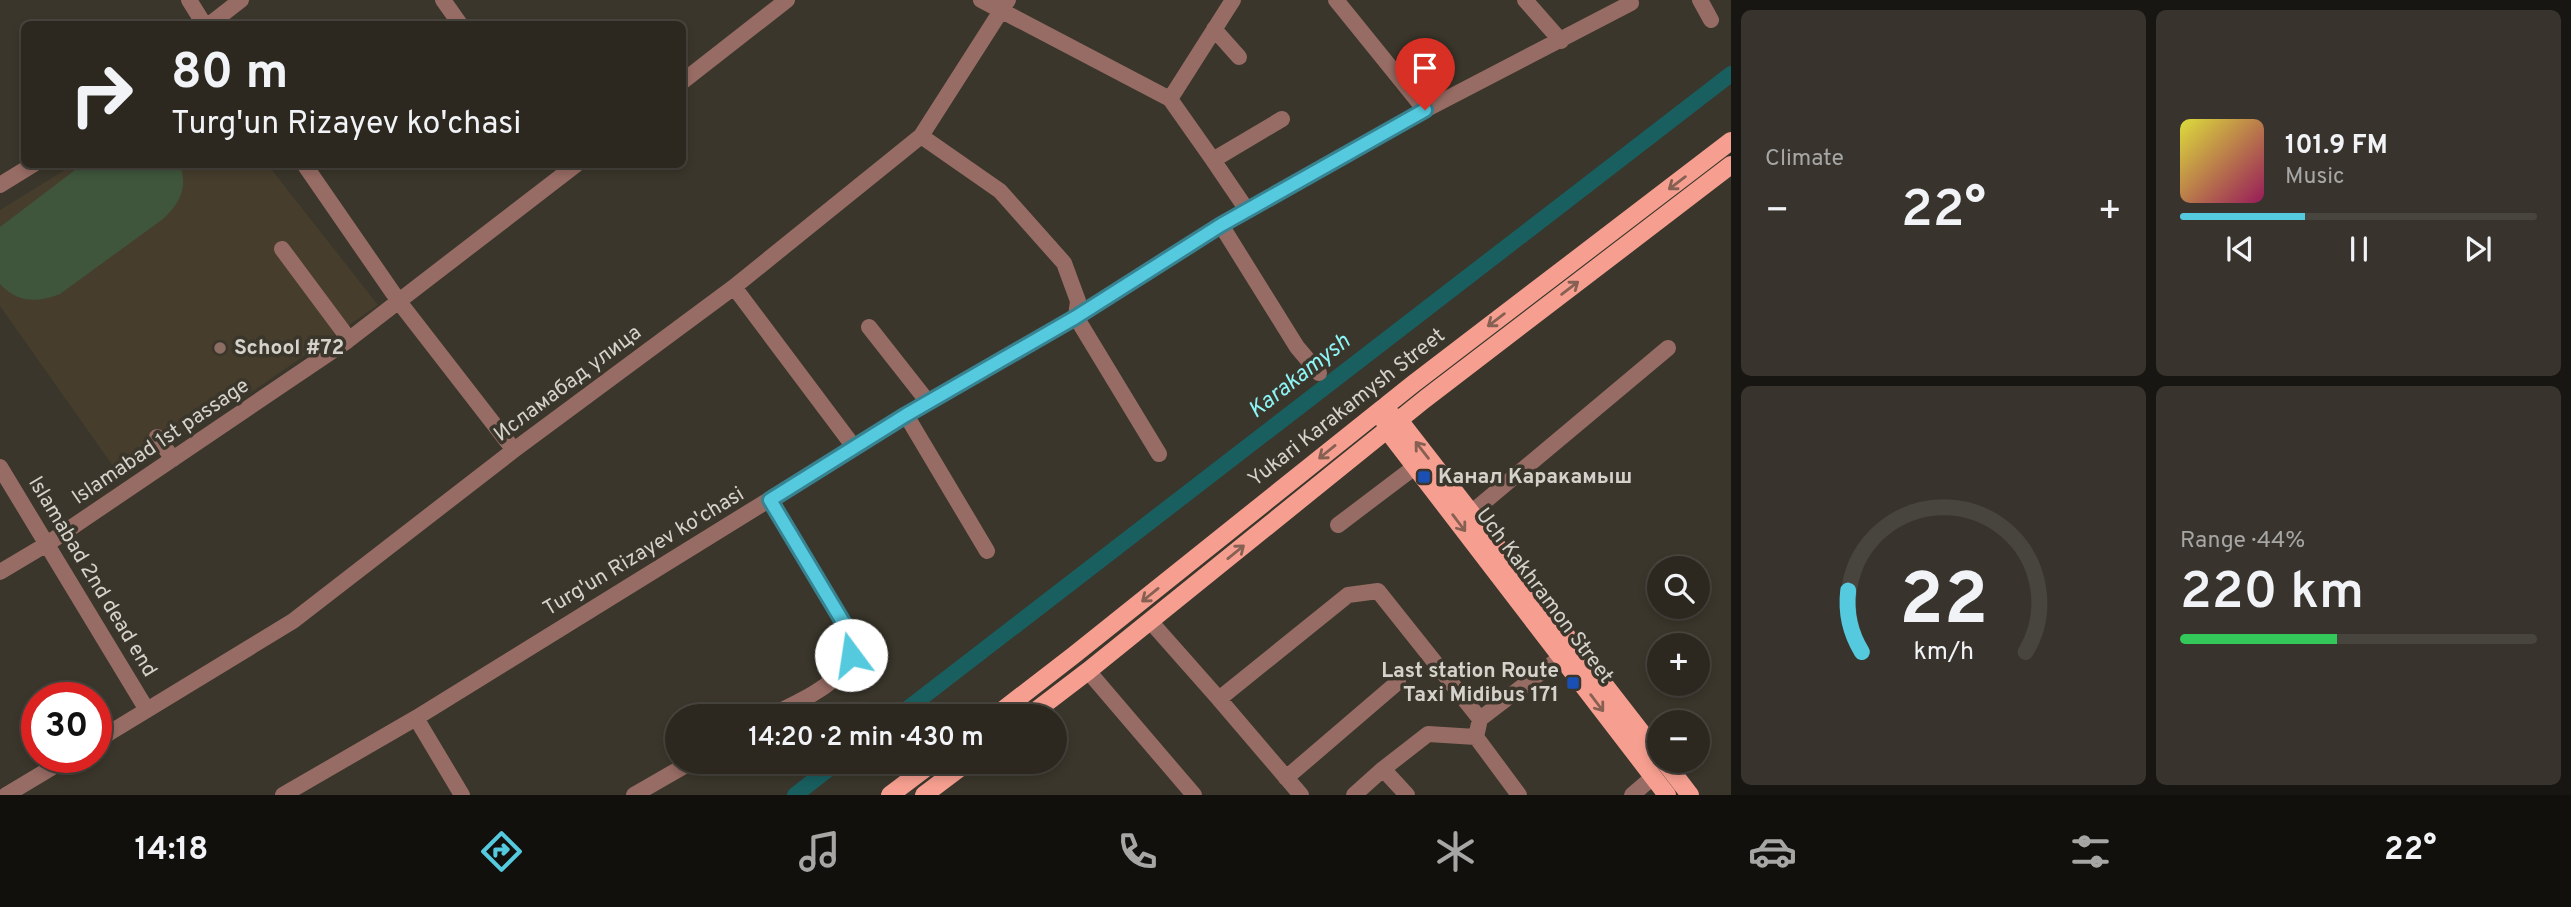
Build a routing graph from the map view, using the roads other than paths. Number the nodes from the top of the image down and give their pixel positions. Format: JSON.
{"nodes":[{"id":1,"x":189,"y":0,"type":"edge"},
{"id":2,"x":240,"y":0,"type":"edge"},
{"id":3,"x":443,"y":0,"type":"edge"},
{"id":4,"x":788,"y":0,"type":"edge"},
{"id":5,"x":982,"y":0,"type":"edge"},
{"id":6,"x":1233,"y":0,"type":"edge"},
{"id":7,"x":1336,"y":0,"type":"edge"},
{"id":8,"x":1525,"y":0,"type":"edge"},
{"id":9,"x":1700,"y":0,"type":"edge"},
{"id":10,"x":1632,"y":3,"type":"dead end"},
{"id":11,"x":1004,"y":5,"type":"edge"},
{"id":12,"x":1711,"y":20,"type":"dead end"},
{"id":13,"x":202,"y":21,"type":"edge"},
{"id":14,"x":214,"y":21,"type":"edge"},
{"id":15,"x":458,"y":21,"type":"edge"},
{"id":16,"x":1214,"y":29,"type":"junction"},
{"id":17,"x":1561,"y":41,"type":"junction"},
{"id":18,"x":1239,"y":57,"type":"dead end"},
{"id":19,"x":686,"y":79,"type":"edge"},
{"id":20,"x":1170,"y":99,"type":"junction"},
{"id":21,"x":1425,"y":110,"type":"junction"},
{"id":22,"x":1282,"y":119,"type":"dead end"},
{"id":23,"x":921,"y":136,"type":"junction"},
{"id":24,"x":1731,"y":141,"type":"edge"},
{"id":25,"x":1213,"y":160,"type":"junction"},
{"id":26,"x":1731,"y":165,"type":"edge"},
{"id":27,"x":28,"y":168,"type":"edge"},
{"id":28,"x":308,"y":168,"type":"edge"},
{"id":29,"x":572,"y":168,"type":"edge"},
{"id":30,"x":0,"y":185,"type":"edge"},
{"id":31,"x":1247,"y":210,"type":"junction"},
{"id":32,"x":1221,"y":225,"type":"junction"},
{"id":33,"x":282,"y":249,"type":"dead end"},
{"id":34,"x":734,"y":287,"type":"junction"},
{"id":35,"x":400,"y":303,"type":"junction"},
{"id":36,"x":1076,"y":317,"type":"junction"},
{"id":37,"x":869,"y":327,"type":"dead end"},
{"id":38,"x":347,"y":341,"type":"junction"},
{"id":39,"x":1668,"y":348,"type":"dead end"},
{"id":40,"x":1319,"y":373,"type":"dead end"},
{"id":41,"x":928,"y":402,"type":"junction"},
{"id":42,"x":1381,"y":409,"type":"junction"},
{"id":43,"x":906,"y":415,"type":"junction"},
{"id":44,"x":1393,"y":425,"type":"junction"},
{"id":45,"x":157,"y":437,"type":"dead end"},
{"id":46,"x":854,"y":447,"type":"junction"},
{"id":47,"x":514,"y":450,"type":"junction"},
{"id":48,"x":1158,"y":454,"type":"dead end"},
{"id":49,"x":173,"y":459,"type":"junction"},
{"id":50,"x":1416,"y":466,"type":"junction"},
{"id":51,"x":0,"y":467,"type":"edge"},
{"id":52,"x":770,"y":500,"type":"junction"},
{"id":53,"x":1471,"y":513,"type":"junction"},
{"id":54,"x":1339,"y":525,"type":"dead end"},
{"id":55,"x":47,"y":544,"type":"junction"},
{"id":56,"x":987,"y":551,"type":"dead end"},
{"id":57,"x":0,"y":572,"type":"edge"},
{"id":58,"x":1150,"y":621,"type":"junction"},
{"id":59,"x":1561,"y":657,"type":"junction"},
{"id":60,"x":1088,"y":671,"type":"junction"},
{"id":61,"x":1398,"y":682,"type":"dead end"},
{"id":62,"x":1219,"y":699,"type":"junction"},
{"id":63,"x":792,"y":704,"type":"edge"},
{"id":64,"x":1011,"y":704,"type":"edge"},
{"id":65,"x":1045,"y":704,"type":"edge"},
{"id":66,"x":147,"y":710,"type":"junction"},
{"id":67,"x":416,"y":718,"type":"junction"},
{"id":68,"x":1480,"y":719,"type":"junction"},
{"id":69,"x":112,"y":731,"type":"edge"},
{"id":70,"x":1476,"y":737,"type":"junction"},
{"id":71,"x":1647,"y":740,"type":"edge"},
{"id":72,"x":1383,"y":769,"type":"junction"},
{"id":73,"x":43,"y":773,"type":"edge"},
{"id":74,"x":1673,"y":773,"type":"edge"},
{"id":75,"x":670,"y":774,"type":"edge"},
{"id":76,"x":918,"y":774,"type":"edge"},
{"id":77,"x":952,"y":774,"type":"edge"},
{"id":78,"x":1653,"y":777,"type":"junction"},
{"id":79,"x":1286,"y":778,"type":"junction"},
{"id":80,"x":6,"y":795,"type":"edge"},
{"id":81,"x":283,"y":795,"type":"edge"},
{"id":82,"x":463,"y":795,"type":"edge"},
{"id":83,"x":634,"y":795,"type":"edge"},
{"id":84,"x":890,"y":795,"type":"edge"},
{"id":85,"x":924,"y":795,"type":"edge"},
{"id":86,"x":1194,"y":795,"type":"edge"},
{"id":87,"x":1301,"y":795,"type":"edge"},
{"id":88,"x":1354,"y":795,"type":"edge"},
{"id":89,"x":1407,"y":795,"type":"edge"},
{"id":90,"x":1519,"y":795,"type":"edge"},
{"id":91,"x":1632,"y":795,"type":"edge"},
{"id":92,"x":1667,"y":795,"type":"edge"},
{"id":93,"x":1690,"y":795,"type":"edge"}],
"edges":[{"from":1,"to":13,"type":"street"},
{"from":2,"to":14,"type":"street"},
{"from":3,"to":15,"type":"street"},
{"from":4,"to":19,"type":"street"},
{"from":5,"to":11,"type":"street"},
{"from":6,"to":16,"type":"street"},
{"from":7,"to":21,"type":"street"},
{"from":8,"to":17,"type":"street"},
{"from":9,"to":12,"type":"street"},
{"from":10,"to":17,"type":"street","name":"Turg'un Rizayev ko'chasi"},
{"from":11,"to":20,"type":"street"},
{"from":11,"to":23,"type":"street","name":"Исламабад улица"},
{"from":16,"to":18,"type":"street"},
{"from":16,"to":20,"type":"street"},
{"from":17,"to":21,"type":"street","name":"Turg'un Rizayev ko'chasi"},
{"from":20,"to":25,"type":"street"},
{"from":21,"to":31,"type":"street","name":"Turg'un Rizayev ko'chasi"},
{"from":22,"to":25,"type":"street"},
{"from":23,"to":34,"type":"street","name":"Исламабад улица"},
{"from":23,"to":36,"type":"street"},
{"from":24,"to":42,"type":"main road","name":"Yukari Karakamysh Street","one_way":true},
{"from":25,"to":31,"type":"street"},
{"from":44,"to":26,"type":"main road","name":"Yukari Karakamysh Street","one_way":true},
{"from":27,"to":30,"type":"street"},
{"from":28,"to":35,"type":"street"},
{"from":29,"to":35,"type":"street","name":"Islamabad 1st passage"},
{"from":31,"to":32,"type":"street","name":"Turg'un Rizayev ko'chasi"},
{"from":32,"to":36,"type":"street","name":"Turg'un Rizayev ko'chasi"},
{"from":32,"to":40,"type":"street"},
{"from":33,"to":38,"type":"street"},
{"from":34,"to":46,"type":"street"},
{"from":34,"to":47,"type":"street","name":"Исламабад улица"},
{"from":35,"to":38,"type":"street","name":"Islamabad 1st passage"},
{"from":35,"to":47,"type":"street"},
{"from":36,"to":41,"type":"street","name":"Turg'un Rizayev ko'chasi"},
{"from":36,"to":48,"type":"street"},
{"from":37,"to":41,"type":"street"},
{"from":38,"to":49,"type":"street","name":"Islamabad 1st passage"},
{"from":39,"to":53,"type":"street"},
{"from":41,"to":43,"type":"street","name":"Turg'un Rizayev ko'chasi"},
{"from":42,"to":44,"type":"main road","name":"Uch Kakhramon Street"},
{"from":42,"to":64,"type":"main road","name":"Yukari Karakamysh Street","one_way":true},
{"from":43,"to":46,"type":"street","name":"Turg'un Rizayev ko'chasi"},
{"from":43,"to":56,"type":"street"},
{"from":44,"to":50,"type":"main road","name":"Uch Kakhramon Street"},
{"from":53,"to":44,"type":"main road","name":"Uch Kakhramon Street","one_way":true},
{"from":58,"to":44,"type":"main road","name":"Yukari Karakamysh Street","one_way":true},
{"from":45,"to":49,"type":"street"},
{"from":46,"to":52,"type":"street","name":"Turg'un Rizayev ko'chasi"},
{"from":47,"to":66,"type":"street","name":"Исламабад улица"},
{"from":49,"to":55,"type":"street","name":"Islamabad 1st passage"},
{"from":50,"to":54,"type":"street"},
{"from":50,"to":59,"type":"main road","name":"Uch Kakhramon Street","one_way":true},
{"from":51,"to":55,"type":"street","name":"Islamabad 2nd dead end"},
{"from":52,"to":63,"type":"street"},
{"from":52,"to":67,"type":"street","name":"Turg'un Rizayev ko'chasi"},
{"from":53,"to":71,"type":"main road","name":"Uch Kakhramon Street"},
{"from":55,"to":57,"type":"street","name":"Islamabad 1st passage"},
{"from":55,"to":66,"type":"street","name":"Islamabad 2nd dead end"},
{"from":58,"to":60,"type":"main road","name":"Yukari Karakamysh Street"},
{"from":58,"to":62,"type":"street"},
{"from":59,"to":68,"type":"street"},
{"from":59,"to":78,"type":"main road","name":"Uch Kakhramon Street","one_way":true},
{"from":60,"to":65,"type":"main road","name":"Yukari Karakamysh Street"},
{"from":60,"to":86,"type":"street"},
{"from":61,"to":79,"type":"street"},
{"from":62,"to":68,"type":"street"},
{"from":62,"to":79,"type":"street"},
{"from":66,"to":69,"type":"street","name":"Исламабад улица"},
{"from":67,"to":81,"type":"street","name":"Turg'un Rizayev ko'chasi"},
{"from":67,"to":82,"type":"street"},
{"from":68,"to":70,"type":"street"},
{"from":70,"to":72,"type":"street"},
{"from":70,"to":90,"type":"street"},
{"from":72,"to":88,"type":"street"},
{"from":72,"to":89,"type":"street"},
{"from":73,"to":80,"type":"street"},
{"from":74,"to":93,"type":"main road"},
{"from":75,"to":83,"type":"street"},
{"from":76,"to":84,"type":"main road"},
{"from":77,"to":85,"type":"main road"},
{"from":78,"to":91,"type":"street"},
{"from":78,"to":92,"type":"main road","name":"Uch Kakhramon Street"},
{"from":79,"to":87,"type":"street"}]}
